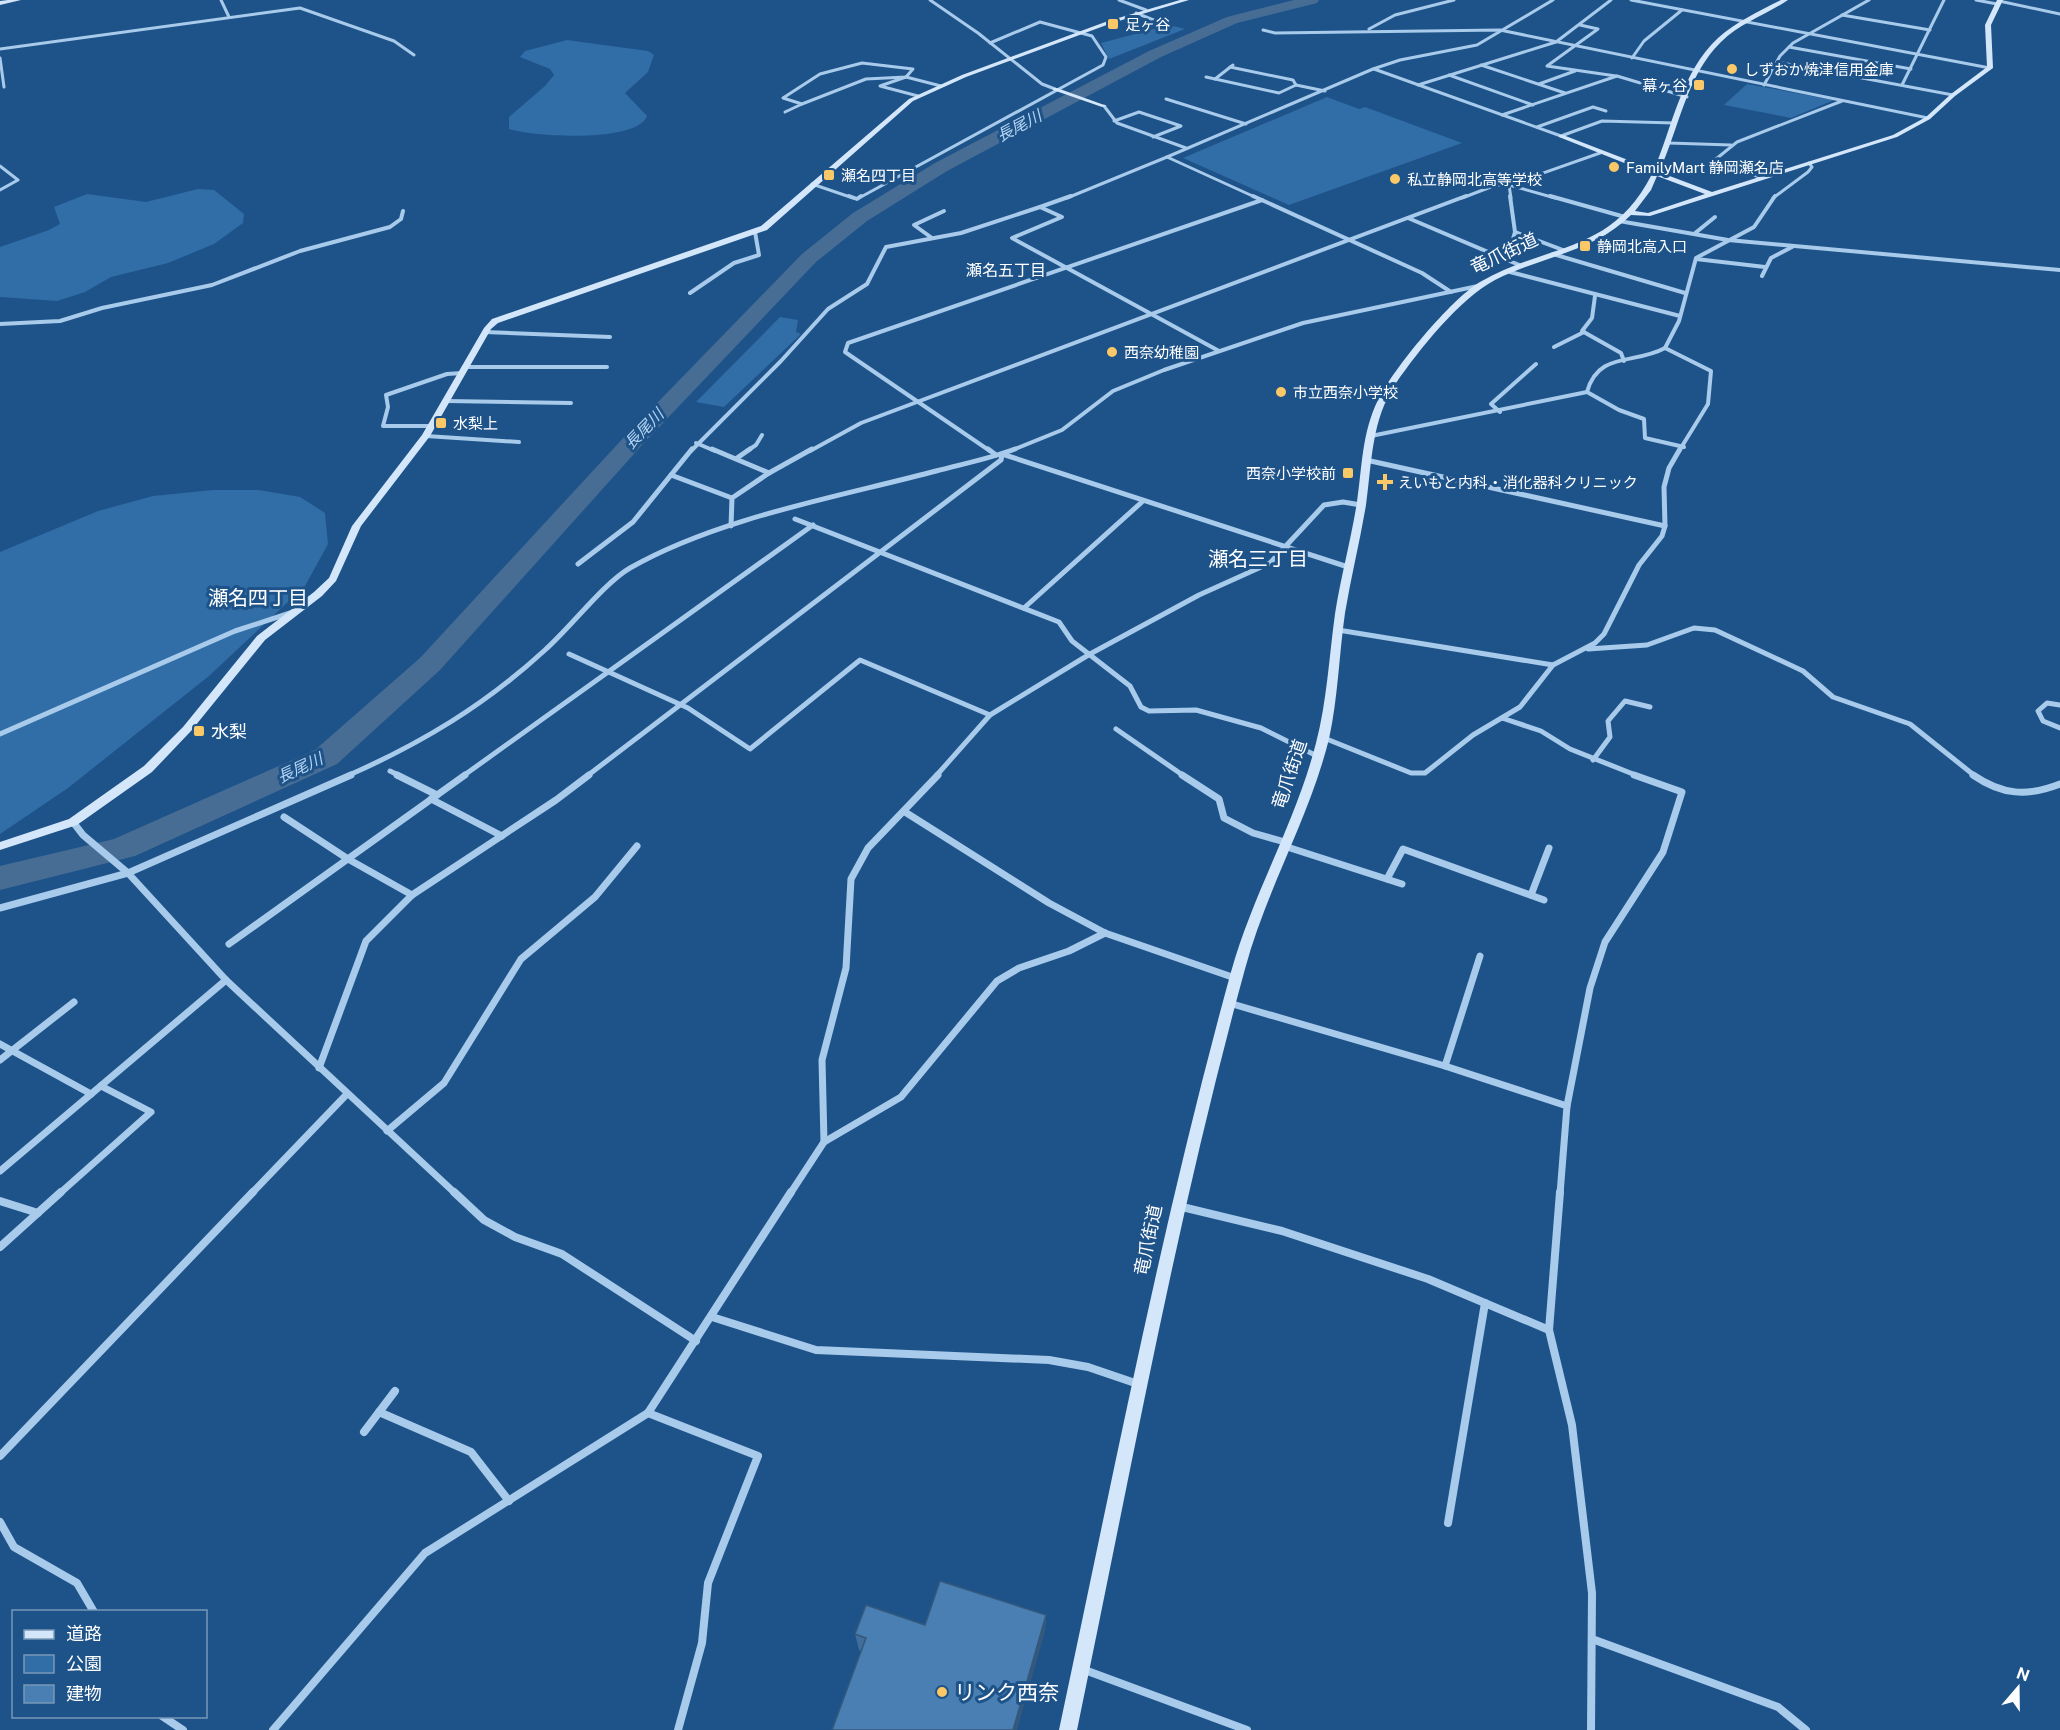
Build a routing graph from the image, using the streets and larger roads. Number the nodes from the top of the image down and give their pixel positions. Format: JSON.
{"nodes":[{"id":1,"x":18,"y":0,"type":"edge"},
{"id":2,"x":220,"y":0,"type":"edge"},
{"id":3,"x":930,"y":0,"type":"edge"},
{"id":4,"x":1119,"y":0,"type":"edge"},
{"id":5,"x":1186,"y":0,"type":"edge"},
{"id":6,"x":1454,"y":0,"type":"edge"},
{"id":7,"x":1553,"y":0,"type":"edge"},
{"id":8,"x":1611,"y":0,"type":"edge"},
{"id":9,"x":1631,"y":0,"type":"edge"},
{"id":10,"x":1785,"y":0,"type":"edge"},
{"id":11,"x":1869,"y":0,"type":"edge"},
{"id":12,"x":1944,"y":0,"type":"edge"},
{"id":13,"x":1976,"y":0,"type":"edge"},
{"id":14,"x":1999,"y":1,"type":"edge"},
{"id":15,"x":0,"y":3,"type":"edge"},
{"id":16,"x":1146,"y":10,"type":"junction"},
{"id":17,"x":1682,"y":10,"type":"junction"},
{"id":18,"x":1136,"y":13,"type":"junction"},
{"id":19,"x":2060,"y":14,"type":"edge"},
{"id":20,"x":1841,"y":15,"type":"junction"},
{"id":21,"x":229,"y":17,"type":"junction"},
{"id":22,"x":1744,"y":21,"type":"junction"},
{"id":23,"x":1166,"y":25,"type":"dead end"},
{"id":24,"x":1580,"y":25,"type":"junction"},
{"id":25,"x":1263,"y":30,"type":"dead end"},
{"id":26,"x":1505,"y":30,"type":"junction"},
{"id":27,"x":1930,"y":30,"type":"junction"},
{"id":28,"x":1366,"y":31,"type":"junction"},
{"id":29,"x":1083,"y":32,"type":"junction"},
{"id":30,"x":1807,"y":33,"type":"junction"},
{"id":31,"x":1556,"y":42,"type":"junction"},
{"id":32,"x":990,"y":43,"type":"junction"},
{"id":33,"x":1579,"y":46,"type":"junction"},
{"id":34,"x":1789,"y":47,"type":"junction"},
{"id":35,"x":0,"y":49,"type":"edge"},
{"id":36,"x":414,"y":54,"type":"dead end"},
{"id":37,"x":1919,"y":54,"type":"junction"},
{"id":38,"x":0,"y":58,"type":"edge"},
{"id":39,"x":1632,"y":58,"type":"junction"},
{"id":40,"x":1009,"y":59,"type":"junction"},
{"id":41,"x":1777,"y":62,"type":"junction"},
{"id":42,"x":1480,"y":65,"type":"junction"},
{"id":43,"x":1990,"y":68,"type":"junction"},
{"id":44,"x":1373,"y":69,"type":"junction"},
{"id":45,"x":1911,"y":69,"type":"junction"},
{"id":46,"x":1578,"y":70,"type":"junction"},
{"id":47,"x":1698,"y":72,"type":"junction"},
{"id":48,"x":1449,"y":75,"type":"junction"},
{"id":49,"x":1617,"y":76,"type":"junction"},
{"id":50,"x":906,"y":77,"type":"junction"},
{"id":51,"x":1206,"y":77,"type":"dead end"},
{"id":52,"x":1215,"y":79,"type":"junction"},
{"id":53,"x":1538,"y":84,"type":"junction"},
{"id":54,"x":1296,"y":85,"type":"junction"},
{"id":55,"x":1418,"y":85,"type":"junction"},
{"id":56,"x":1764,"y":85,"type":"junction"},
{"id":57,"x":1902,"y":85,"type":"junction"},
{"id":58,"x":941,"y":86,"type":"junction"},
{"id":59,"x":4,"y":87,"type":"dead end"},
{"id":60,"x":1055,"y":89,"type":"junction"},
{"id":61,"x":1326,"y":91,"type":"junction"},
{"id":62,"x":1566,"y":93,"type":"junction"},
{"id":63,"x":1953,"y":94,"type":"junction"},
{"id":64,"x":918,"y":96,"type":"junction"},
{"id":65,"x":1687,"y":97,"type":"junction"},
{"id":66,"x":1166,"y":99,"type":"dead end"},
{"id":67,"x":1842,"y":101,"type":"junction"},
{"id":68,"x":802,"y":104,"type":"junction"},
{"id":69,"x":1533,"y":105,"type":"junction"},
{"id":70,"x":1104,"y":106,"type":"joint"},
{"id":71,"x":1606,"y":111,"type":"dead end"},
{"id":72,"x":785,"y":112,"type":"dead end"},
{"id":73,"x":1503,"y":115,"type":"junction"},
{"id":74,"x":1928,"y":118,"type":"junction"},
{"id":75,"x":1114,"y":121,"type":"junction"},
{"id":76,"x":1674,"y":123,"type":"junction"},
{"id":77,"x":1246,"y":124,"type":"junction"},
{"id":78,"x":1536,"y":128,"type":"junction"},
{"id":79,"x":1561,"y":136,"type":"junction"},
{"id":80,"x":1153,"y":137,"type":"junction"},
{"id":81,"x":1668,"y":143,"type":"junction"},
{"id":82,"x":1731,"y":145,"type":"junction"},
{"id":83,"x":1187,"y":148,"type":"junction"},
{"id":84,"x":1600,"y":153,"type":"junction"},
{"id":85,"x":1167,"y":157,"type":"junction"},
{"id":86,"x":1809,"y":163,"type":"junction"},
{"id":87,"x":0,"y":166,"type":"edge"},
{"id":88,"x":1654,"y":173,"type":"junction"},
{"id":89,"x":1759,"y":177,"type":"junction"},
{"id":90,"x":812,"y":184,"type":"junction"},
{"id":91,"x":1509,"y":184,"type":"junction"},
{"id":92,"x":0,"y":190,"type":"edge"},
{"id":93,"x":1710,"y":194,"type":"junction"},
{"id":94,"x":1262,"y":200,"type":"junction"},
{"id":95,"x":1040,"y":207,"type":"junction"},
{"id":96,"x":403,"y":211,"type":"dead end"},
{"id":97,"x":944,"y":211,"type":"dead end"},
{"id":98,"x":1625,"y":217,"type":"junction"},
{"id":99,"x":1715,"y":217,"type":"dead end"},
{"id":100,"x":1408,"y":218,"type":"junction"},
{"id":101,"x":755,"y":232,"type":"junction"},
{"id":102,"x":1515,"y":232,"type":"junction"},
{"id":103,"x":1694,"y":234,"type":"junction"},
{"id":104,"x":932,"y":238,"type":"junction"},
{"id":105,"x":1349,"y":239,"type":"junction"},
{"id":106,"x":1734,"y":240,"type":"junction"},
{"id":107,"x":1798,"y":246,"type":"junction"},
{"id":108,"x":1558,"y":252,"type":"junction"},
{"id":109,"x":1696,"y":259,"type":"junction"},
{"id":110,"x":1507,"y":260,"type":"junction"},
{"id":111,"x":1522,"y":266,"type":"junction"},
{"id":112,"x":1065,"y":267,"type":"junction"},
{"id":113,"x":1765,"y":267,"type":"junction"},
{"id":114,"x":2060,"y":270,"type":"edge"},
{"id":115,"x":1510,"y":272,"type":"junction"},
{"id":116,"x":1761,"y":276,"type":"dead end"},
{"id":117,"x":1478,"y":286,"type":"junction"},
{"id":118,"x":1451,"y":292,"type":"junction"},
{"id":119,"x":690,"y":293,"type":"dead end"},
{"id":120,"x":1684,"y":293,"type":"junction"},
{"id":121,"x":1594,"y":296,"type":"junction"},
{"id":122,"x":1152,"y":314,"type":"junction"},
{"id":123,"x":1680,"y":316,"type":"junction"},
{"id":124,"x":0,"y":324,"type":"edge"},
{"id":125,"x":485,"y":332,"type":"junction"},
{"id":126,"x":1584,"y":332,"type":"junction"},
{"id":127,"x":610,"y":337,"type":"dead end"},
{"id":128,"x":1554,"y":347,"type":"dead end"},
{"id":129,"x":1665,"y":348,"type":"junction"},
{"id":130,"x":1219,"y":351,"type":"junction"},
{"id":131,"x":1624,"y":361,"type":"junction"},
{"id":132,"x":1536,"y":364,"type":"dead end"},
{"id":133,"x":607,"y":367,"type":"dead end"},
{"id":134,"x":464,"y":370,"type":"junction"},
{"id":135,"x":1587,"y":392,"type":"junction"},
{"id":136,"x":446,"y":401,"type":"junction"},
{"id":137,"x":920,"y":401,"type":"junction"},
{"id":138,"x":571,"y":403,"type":"dead end"},
{"id":139,"x":1500,"y":412,"type":"junction"},
{"id":140,"x":432,"y":426,"type":"junction"},
{"id":141,"x":426,"y":435,"type":"junction"},
{"id":142,"x":762,"y":435,"type":"dead end"},
{"id":143,"x":1371,"y":436,"type":"junction"},
{"id":144,"x":519,"y":442,"type":"dead end"},
{"id":145,"x":696,"y":443,"type":"junction"},
{"id":146,"x":1684,"y":447,"type":"junction"},
{"id":147,"x":999,"y":454,"type":"junction"},
{"id":148,"x":737,"y":458,"type":"junction"},
{"id":149,"x":1366,"y":460,"type":"junction"},
{"id":150,"x":769,"y":473,"type":"junction"},
{"id":151,"x":671,"y":475,"type":"junction"},
{"id":152,"x":732,"y":498,"type":"junction"},
{"id":153,"x":1143,"y":501,"type":"junction"},
{"id":154,"x":1361,"y":505,"type":"junction"},
{"id":155,"x":795,"y":519,"type":"dead end"},
{"id":156,"x":813,"y":525,"type":"junction"},
{"id":157,"x":730,"y":526,"type":"junction"},
{"id":158,"x":1665,"y":526,"type":"junction"},
{"id":159,"x":1286,"y":548,"type":"junction"},
{"id":160,"x":882,"y":551,"type":"junction"},
{"id":161,"x":578,"y":564,"type":"dead end"},
{"id":162,"x":1348,"y":567,"type":"junction"},
{"id":163,"x":1024,"y":608,"type":"junction"},
{"id":164,"x":290,"y":613,"type":"junction"},
{"id":165,"x":1338,"y":630,"type":"junction"},
{"id":166,"x":1581,"y":650,"type":"junction"},
{"id":167,"x":569,"y":654,"type":"dead end"},
{"id":168,"x":1090,"y":654,"type":"junction"},
{"id":169,"x":1553,"y":666,"type":"junction"},
{"id":170,"x":608,"y":672,"type":"junction"},
{"id":171,"x":680,"y":705,"type":"junction"},
{"id":172,"x":2060,"y":705,"type":"edge"},
{"id":173,"x":1650,"y":707,"type":"dead end"},
{"id":174,"x":990,"y":715,"type":"junction"},
{"id":175,"x":1502,"y":718,"type":"junction"},
{"id":176,"x":2060,"y":728,"type":"edge"},
{"id":177,"x":1116,"y":729,"type":"dead end"},
{"id":178,"x":0,"y":734,"type":"edge"},
{"id":179,"x":1323,"y":737,"type":"junction"},
{"id":180,"x":1317,"y":756,"type":"junction"},
{"id":181,"x":1593,"y":760,"type":"junction"},
{"id":182,"x":390,"y":771,"type":"dead end"},
{"id":183,"x":2060,"y":784,"type":"edge"},
{"id":184,"x":437,"y":795,"type":"junction"},
{"id":185,"x":431,"y":799,"type":"junction"},
{"id":186,"x":905,"y":812,"type":"junction"},
{"id":187,"x":284,"y":818,"type":"dead end"},
{"id":188,"x":73,"y":822,"type":"junction"},
{"id":189,"x":502,"y":836,"type":"junction"},
{"id":190,"x":1284,"y":844,"type":"junction"},
{"id":191,"x":0,"y":846,"type":"edge"},
{"id":192,"x":637,"y":846,"type":"dead end"},
{"id":193,"x":1549,"y":848,"type":"dead end"},
{"id":194,"x":348,"y":859,"type":"junction"},
{"id":195,"x":128,"y":873,"type":"junction"},
{"id":196,"x":1388,"y":879,"type":"junction"},
{"id":197,"x":1402,"y":884,"type":"dead end"},
{"id":198,"x":412,"y":895,"type":"junction"},
{"id":199,"x":1531,"y":895,"type":"junction"},
{"id":200,"x":1544,"y":900,"type":"dead end"},
{"id":201,"x":0,"y":909,"type":"edge"},
{"id":202,"x":1105,"y":933,"type":"junction"},
{"id":203,"x":229,"y":944,"type":"dead end"},
{"id":204,"x":1480,"y":956,"type":"dead end"},
{"id":205,"x":1236,"y":978,"type":"junction"},
{"id":206,"x":226,"y":980,"type":"junction"},
{"id":207,"x":74,"y":1002,"type":"dead end"},
{"id":208,"x":1229,"y":1003,"type":"junction"},
{"id":209,"x":0,"y":1044,"type":"edge"},
{"id":210,"x":12,"y":1051,"type":"junction"},
{"id":211,"x":0,"y":1060,"type":"edge"},
{"id":212,"x":1445,"y":1066,"type":"junction"},
{"id":213,"x":319,"y":1068,"type":"junction"},
{"id":214,"x":101,"y":1086,"type":"junction"},
{"id":215,"x":91,"y":1094,"type":"junction"},
{"id":216,"x":347,"y":1094,"type":"junction"},
{"id":217,"x":1567,"y":1106,"type":"junction"},
{"id":218,"x":387,"y":1131,"type":"junction"},
{"id":219,"x":824,"y":1142,"type":"junction"},
{"id":220,"x":0,"y":1171,"type":"edge"},
{"id":221,"x":0,"y":1201,"type":"edge"},
{"id":222,"x":1177,"y":1205,"type":"junction"},
{"id":223,"x":38,"y":1213,"type":"junction"},
{"id":224,"x":0,"y":1247,"type":"edge"},
{"id":225,"x":1485,"y":1303,"type":"junction"},
{"id":226,"x":712,"y":1317,"type":"junction"},
{"id":227,"x":1549,"y":1330,"type":"junction"},
{"id":228,"x":696,"y":1341,"type":"junction"},
{"id":229,"x":1139,"y":1385,"type":"junction"},
{"id":230,"x":395,"y":1391,"type":"dead end"},
{"id":231,"x":379,"y":1412,"type":"junction"},
{"id":232,"x":648,"y":1413,"type":"junction"},
{"id":233,"x":364,"y":1432,"type":"dead end"},
{"id":234,"x":0,"y":1455,"type":"edge"},
{"id":235,"x":509,"y":1501,"type":"junction"},
{"id":236,"x":0,"y":1522,"type":"edge"},
{"id":237,"x":1448,"y":1523,"type":"dead end"},
{"id":238,"x":92,"y":1610,"type":"edge"},
{"id":239,"x":1592,"y":1640,"type":"junction"},
{"id":240,"x":1081,"y":1668,"type":"junction"},
{"id":241,"x":165,"y":1718,"type":"edge"},
{"id":242,"x":183,"y":1730,"type":"edge"},
{"id":243,"x":273,"y":1730,"type":"edge"},
{"id":244,"x":678,"y":1730,"type":"edge"},
{"id":245,"x":1068,"y":1730,"type":"edge"},
{"id":246,"x":1247,"y":1730,"type":"edge"},
{"id":247,"x":1591,"y":1730,"type":"edge"},
{"id":248,"x":1806,"y":1730,"type":"edge"}],
"edges":[{"from":1,"to":15,"type":"street"},
{"from":2,"to":21,"type":"street"},
{"from":3,"to":32,"type":"street"},
{"from":4,"to":16,"type":"street"},
{"from":5,"to":16,"type":"street"},
{"from":6,"to":28,"type":"street"},
{"from":7,"to":26,"type":"street"},
{"from":8,"to":24,"type":"street"},
{"from":9,"to":17,"type":"street"},
{"from":10,"to":22,"type":"street","name":"竜爪街道"},
{"from":11,"to":20,"type":"street"},
{"from":12,"to":27,"type":"street"},
{"from":13,"to":14,"type":"street"},
{"from":14,"to":19,"type":"street"},
{"from":14,"to":43,"type":"street"},
{"from":16,"to":18,"type":"street"},
{"from":17,"to":22,"type":"street"},
{"from":17,"to":39,"type":"street"},
{"from":18,"to":23,"type":"street"},
{"from":18,"to":29,"type":"street"},
{"from":20,"to":27,"type":"street"},
{"from":20,"to":30,"type":"street"},
{"from":21,"to":35,"type":"street"},
{"from":21,"to":36,"type":"street"},
{"from":22,"to":30,"type":"street"},
{"from":22,"to":47,"type":"street","name":"竜爪街道"},
{"from":24,"to":31,"type":"street"},
{"from":24,"to":33,"type":"street"},
{"from":25,"to":28,"type":"street"},
{"from":26,"to":28,"type":"street"},
{"from":26,"to":31,"type":"street"},
{"from":26,"to":44,"type":"street"},
{"from":27,"to":37,"type":"street"},
{"from":29,"to":32,"type":"street"},
{"from":29,"to":40,"type":"street"},
{"from":29,"to":60,"type":"street"},
{"from":30,"to":34,"type":"street"},
{"from":30,"to":37,"type":"street"},
{"from":31,"to":33,"type":"street"},
{"from":31,"to":42,"type":"street"},
{"from":32,"to":40,"type":"street"},
{"from":33,"to":39,"type":"street"},
{"from":33,"to":46,"type":"street"},
{"from":34,"to":41,"type":"street"},
{"from":34,"to":45,"type":"street"},
{"from":37,"to":43,"type":"street"},
{"from":37,"to":45,"type":"street"},
{"from":38,"to":59,"type":"street"},
{"from":39,"to":47,"type":"street"},
{"from":40,"to":58,"type":"street"},
{"from":40,"to":60,"type":"street"},
{"from":41,"to":56,"type":"street"},
{"from":41,"to":57,"type":"street"},
{"from":42,"to":48,"type":"street"},
{"from":42,"to":53,"type":"street"},
{"from":43,"to":63,"type":"street"},
{"from":44,"to":55,"type":"street"},
{"from":44,"to":61,"type":"street"},
{"from":45,"to":57,"type":"street"},
{"from":46,"to":49,"type":"street"},
{"from":46,"to":53,"type":"street"},
{"from":47,"to":56,"type":"street"},
{"from":47,"to":65,"type":"street","name":"竜爪街道"},
{"from":48,"to":55,"type":"street"},
{"from":48,"to":69,"type":"street"},
{"from":49,"to":62,"type":"street"},
{"from":49,"to":65,"type":"street"},
{"from":50,"to":58,"type":"street"},
{"from":50,"to":64,"type":"street"},
{"from":50,"to":68,"type":"street"},
{"from":50,"to":68,"type":"street"},
{"from":51,"to":52,"type":"street"},
{"from":52,"to":54,"type":"street"},
{"from":52,"to":54,"type":"street"},
{"from":53,"to":62,"type":"street"},
{"from":54,"to":61,"type":"street"},
{"from":55,"to":73,"type":"street"},
{"from":56,"to":67,"type":"street"},
{"from":57,"to":63,"type":"street"},
{"from":58,"to":64,"type":"street"},
{"from":60,"to":70,"type":"street"},
{"from":60,"to":90,"type":"street"},
{"from":61,"to":77,"type":"street"},
{"from":62,"to":69,"type":"street"},
{"from":63,"to":74,"type":"street"},
{"from":64,"to":90,"type":"street"},
{"from":65,"to":76,"type":"street","name":"竜爪街道"},
{"from":66,"to":77,"type":"street"},
{"from":67,"to":74,"type":"street"},
{"from":67,"to":82,"type":"street"},
{"from":68,"to":72,"type":"street"},
{"from":69,"to":73,"type":"street"},
{"from":70,"to":75,"type":"street"},
{"from":71,"to":78,"type":"street"},
{"from":73,"to":78,"type":"street"},
{"from":74,"to":86,"type":"street"},
{"from":75,"to":80,"type":"street"},
{"from":75,"to":80,"type":"street"},
{"from":76,"to":79,"type":"street"},
{"from":76,"to":81,"type":"street","name":"竜爪街道"},
{"from":77,"to":83,"type":"street"},
{"from":78,"to":79,"type":"street"},
{"from":79,"to":84,"type":"street"},
{"from":80,"to":83,"type":"street"},
{"from":81,"to":82,"type":"street"},
{"from":81,"to":88,"type":"street","name":"竜爪街道"},
{"from":82,"to":89,"type":"street"},
{"from":83,"to":85,"type":"street"},
{"from":84,"to":88,"type":"street"},
{"from":84,"to":91,"type":"street"},
{"from":85,"to":94,"type":"street"},
{"from":85,"to":95,"type":"street"},
{"from":86,"to":89,"type":"street"},
{"from":86,"to":106,"type":"street"},
{"from":87,"to":92,"type":"street"},
{"from":88,"to":93,"type":"street"},
{"from":88,"to":98,"type":"street","name":"竜爪街道"},
{"from":89,"to":93,"type":"street"},
{"from":90,"to":101,"type":"street"},
{"from":91,"to":98,"type":"street"},
{"from":91,"to":100,"type":"street"},
{"from":91,"to":102,"type":"street"},
{"from":93,"to":98,"type":"street"},
{"from":94,"to":105,"type":"street"},
{"from":94,"to":112,"type":"street"},
{"from":95,"to":104,"type":"street"},
{"from":95,"to":112,"type":"street"},
{"from":96,"to":124,"type":"street"},
{"from":97,"to":104,"type":"street"},
{"from":98,"to":103,"type":"street"},
{"from":98,"to":108,"type":"street","name":"竜爪街道"},
{"from":99,"to":103,"type":"street"},
{"from":100,"to":105,"type":"street"},
{"from":100,"to":110,"type":"street"},
{"from":101,"to":119,"type":"street"},
{"from":101,"to":125,"type":"street"},
{"from":102,"to":108,"type":"street"},
{"from":102,"to":110,"type":"street"},
{"from":103,"to":106,"type":"street"},
{"from":104,"to":145,"type":"street"},
{"from":105,"to":118,"type":"street"},
{"from":105,"to":122,"type":"street"},
{"from":106,"to":107,"type":"street"},
{"from":106,"to":109,"type":"street"},
{"from":107,"to":113,"type":"street"},
{"from":107,"to":114,"type":"street"},
{"from":108,"to":111,"type":"street","name":"竜爪街道"},
{"from":108,"to":120,"type":"street"},
{"from":109,"to":113,"type":"street"},
{"from":109,"to":120,"type":"street"},
{"from":110,"to":111,"type":"street"},
{"from":111,"to":115,"type":"street","name":"竜爪街道"},
{"from":112,"to":122,"type":"street"},
{"from":112,"to":137,"type":"street"},
{"from":113,"to":116,"type":"street"},
{"from":115,"to":117,"type":"street","name":"竜爪街道"},
{"from":115,"to":121,"type":"street"},
{"from":117,"to":118,"type":"street"},
{"from":117,"to":143,"type":"street","name":"竜爪街道"},
{"from":118,"to":130,"type":"street"},
{"from":120,"to":123,"type":"street"},
{"from":121,"to":123,"type":"street"},
{"from":121,"to":126,"type":"street"},
{"from":122,"to":130,"type":"street"},
{"from":122,"to":137,"type":"street"},
{"from":123,"to":129,"type":"street"},
{"from":125,"to":127,"type":"street"},
{"from":125,"to":134,"type":"street"},
{"from":126,"to":128,"type":"street"},
{"from":126,"to":131,"type":"street"},
{"from":129,"to":131,"type":"street"},
{"from":129,"to":146,"type":"street"},
{"from":130,"to":147,"type":"street"},
{"from":131,"to":135,"type":"street"},
{"from":132,"to":139,"type":"street"},
{"from":133,"to":134,"type":"street"},
{"from":134,"to":136,"type":"street"},
{"from":134,"to":140,"type":"street"},
{"from":135,"to":139,"type":"street"},
{"from":135,"to":146,"type":"street"},
{"from":136,"to":138,"type":"street"},
{"from":136,"to":140,"type":"street"},
{"from":137,"to":147,"type":"street"},
{"from":137,"to":150,"type":"street"},
{"from":139,"to":143,"type":"street"},
{"from":140,"to":141,"type":"street"},
{"from":141,"to":144,"type":"street"},
{"from":141,"to":164,"type":"street"},
{"from":142,"to":148,"type":"street"},
{"from":143,"to":149,"type":"street","name":"竜爪街道"},
{"from":145,"to":148,"type":"street"},
{"from":145,"to":151,"type":"street"},
{"from":146,"to":158,"type":"street"},
{"from":147,"to":153,"type":"street"},
{"from":147,"to":157,"type":"street"},
{"from":147,"to":160,"type":"street"},
{"from":148,"to":150,"type":"street"},
{"from":149,"to":154,"type":"street","name":"竜爪街道"},
{"from":149,"to":158,"type":"street"},
{"from":150,"to":152,"type":"street"},
{"from":151,"to":152,"type":"street"},
{"from":151,"to":161,"type":"street"},
{"from":152,"to":157,"type":"street"},
{"from":153,"to":159,"type":"street"},
{"from":153,"to":163,"type":"street"},
{"from":154,"to":159,"type":"street"},
{"from":154,"to":162,"type":"street","name":"竜爪街道"},
{"from":155,"to":156,"type":"street"},
{"from":156,"to":160,"type":"street"},
{"from":156,"to":170,"type":"street"},
{"from":157,"to":195,"type":"street"},
{"from":158,"to":166,"type":"street"},
{"from":159,"to":162,"type":"street"},
{"from":159,"to":168,"type":"street"},
{"from":160,"to":163,"type":"street"},
{"from":160,"to":171,"type":"street"},
{"from":162,"to":165,"type":"street","name":"竜爪街道"},
{"from":163,"to":168,"type":"street"},
{"from":164,"to":178,"type":"street"},
{"from":164,"to":188,"type":"street"},
{"from":165,"to":169,"type":"street"},
{"from":165,"to":179,"type":"street","name":"竜爪街道"},
{"from":166,"to":169,"type":"street"},
{"from":166,"to":183,"type":"street"},
{"from":167,"to":170,"type":"street"},
{"from":168,"to":174,"type":"street"},
{"from":168,"to":180,"type":"street"},
{"from":169,"to":175,"type":"street"},
{"from":170,"to":171,"type":"street"},
{"from":170,"to":184,"type":"street"},
{"from":171,"to":174,"type":"street"},
{"from":171,"to":189,"type":"street"},
{"from":172,"to":176,"type":"street"},
{"from":173,"to":181,"type":"street"},
{"from":174,"to":186,"type":"street"},
{"from":175,"to":179,"type":"street"},
{"from":175,"to":181,"type":"street"},
{"from":177,"to":190,"type":"street"},
{"from":179,"to":180,"type":"street","name":"竜爪街道"},
{"from":180,"to":190,"type":"street","name":"竜爪街道"},
{"from":181,"to":217,"type":"street"},
{"from":182,"to":184,"type":"street"},
{"from":184,"to":185,"type":"street"},
{"from":185,"to":189,"type":"street"},
{"from":185,"to":194,"type":"street"},
{"from":186,"to":202,"type":"street"},
{"from":186,"to":219,"type":"street"},
{"from":187,"to":194,"type":"street"},
{"from":188,"to":191,"type":"street"},
{"from":188,"to":195,"type":"street"},
{"from":189,"to":198,"type":"street"},
{"from":190,"to":196,"type":"street"},
{"from":190,"to":205,"type":"street","name":"竜爪街道"},
{"from":192,"to":218,"type":"street"},
{"from":193,"to":199,"type":"street"},
{"from":194,"to":198,"type":"street"},
{"from":194,"to":203,"type":"street"},
{"from":195,"to":201,"type":"street"},
{"from":195,"to":206,"type":"street"},
{"from":196,"to":197,"type":"street"},
{"from":196,"to":199,"type":"street"},
{"from":198,"to":213,"type":"street"},
{"from":199,"to":200,"type":"street"},
{"from":202,"to":205,"type":"street"},
{"from":202,"to":219,"type":"street"},
{"from":204,"to":212,"type":"street"},
{"from":205,"to":208,"type":"street","name":"竜爪街道"},
{"from":206,"to":213,"type":"street"},
{"from":206,"to":214,"type":"street"},
{"from":207,"to":210,"type":"street"},
{"from":208,"to":212,"type":"street"},
{"from":208,"to":222,"type":"street","name":"竜爪街道"},
{"from":209,"to":210,"type":"street"},
{"from":210,"to":211,"type":"street"},
{"from":210,"to":215,"type":"street"},
{"from":212,"to":217,"type":"street"},
{"from":213,"to":216,"type":"street"},
{"from":214,"to":215,"type":"street"},
{"from":214,"to":223,"type":"street"},
{"from":215,"to":220,"type":"street"},
{"from":216,"to":218,"type":"street"},
{"from":216,"to":234,"type":"street"},
{"from":217,"to":227,"type":"street"},
{"from":218,"to":228,"type":"street"},
{"from":219,"to":226,"type":"street"},
{"from":221,"to":223,"type":"street"},
{"from":222,"to":225,"type":"street"},
{"from":222,"to":229,"type":"street","name":"竜爪街道"},
{"from":223,"to":224,"type":"street"},
{"from":225,"to":227,"type":"street"},
{"from":225,"to":237,"type":"street"},
{"from":226,"to":228,"type":"street"},
{"from":226,"to":229,"type":"street"},
{"from":227,"to":239,"type":"street"},
{"from":228,"to":232,"type":"street"},
{"from":229,"to":240,"type":"street","name":"竜爪街道"},
{"from":230,"to":231,"type":"street"},
{"from":231,"to":233,"type":"street"},
{"from":231,"to":235,"type":"street"},
{"from":232,"to":235,"type":"street"},
{"from":232,"to":244,"type":"street"},
{"from":235,"to":243,"type":"street"},
{"from":236,"to":238,"type":"street"},
{"from":239,"to":247,"type":"street"},
{"from":239,"to":248,"type":"street"},
{"from":240,"to":245,"type":"street","name":"竜爪街道"},
{"from":240,"to":246,"type":"street"},
{"from":241,"to":242,"type":"street"}]}
